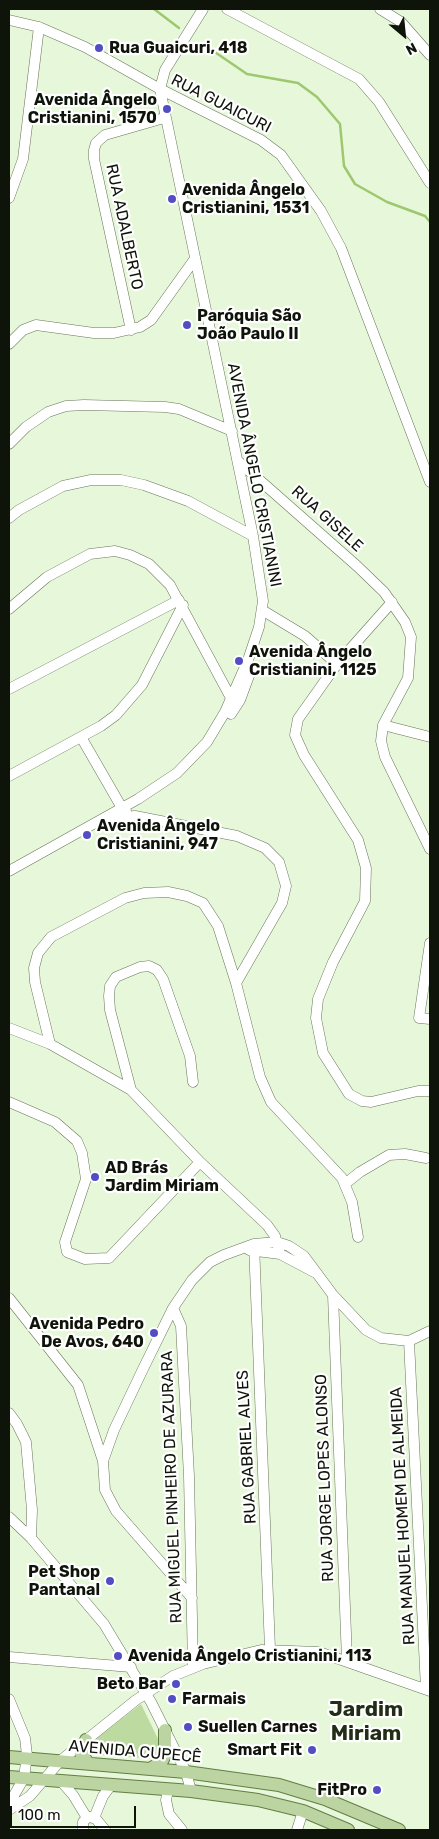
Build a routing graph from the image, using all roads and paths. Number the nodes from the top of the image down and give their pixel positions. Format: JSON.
{"nodes":[{"id":1,"x":203,"y":9,"type":"edge"},
{"id":2,"x":227,"y":9,"type":"edge"},
{"id":3,"x":380,"y":9,"type":"edge"},
{"id":4,"x":9,"y":20,"type":"edge"},
{"id":5,"x":39,"y":27,"type":"junction"},
{"id":6,"x":430,"y":55,"type":"edge"},
{"id":7,"x":160,"y":89,"type":"junction"},
{"id":8,"x":164,"y":118,"type":"junction"},
{"id":9,"x":430,"y":183,"type":"edge"},
{"id":10,"x":9,"y":197,"type":"edge"},
{"id":11,"x":194,"y":260,"type":"junction"},
{"id":12,"x":131,"y":330,"type":"junction"},
{"id":13,"x":9,"y":344,"type":"edge"},
{"id":14,"x":232,"y":431,"type":"junction"},
{"id":15,"x":9,"y":444,"type":"edge"},
{"id":16,"x":239,"y":462,"type":"junction"},
{"id":17,"x":430,"y":482,"type":"edge"},
{"id":18,"x":9,"y":518,"type":"edge"},
{"id":19,"x":254,"y":536,"type":"junction"},
{"id":20,"x":392,"y":602,"type":"junction"},
{"id":21,"x":181,"y":603,"type":"junction"},
{"id":22,"x":9,"y":609,"type":"edge"},
{"id":23,"x":266,"y":612,"type":"junction"},
{"id":24,"x":337,"y":664,"type":"junction"},
{"id":25,"x":9,"y":689,"type":"edge"},
{"id":26,"x":232,"y":700,"type":"junction"},
{"id":27,"x":383,"y":725,"type":"junction"},
{"id":28,"x":80,"y":737,"type":"junction"},
{"id":29,"x":430,"y":737,"type":"edge"},
{"id":30,"x":9,"y":776,"type":"edge"},
{"id":31,"x":122,"y":808,"type":"junction"},
{"id":32,"x":135,"y":816,"type":"junction"},
{"id":33,"x":101,"y":819,"type":"junction"},
{"id":34,"x":430,"y":849,"type":"edge"},
{"id":35,"x":9,"y":871,"type":"edge"},
{"id":36,"x":430,"y":943,"type":"edge"},
{"id":37,"x":236,"y":983,"type":"junction"},
{"id":38,"x":430,"y":1019,"type":"edge"},
{"id":39,"x":9,"y":1028,"type":"edge"},
{"id":40,"x":50,"y":1044,"type":"junction"},
{"id":41,"x":193,"y":1082,"type":"dead end"},
{"id":42,"x":131,"y":1090,"type":"junction"},
{"id":43,"x":430,"y":1091,"type":"edge"},
{"id":44,"x":9,"y":1102,"type":"edge"},
{"id":45,"x":426,"y":1158,"type":"dead end"},
{"id":46,"x":200,"y":1162,"type":"junction"},
{"id":47,"x":345,"y":1184,"type":"junction"},
{"id":48,"x":358,"y":1237,"type":"dead end"},
{"id":49,"x":277,"y":1242,"type":"junction"},
{"id":50,"x":255,"y":1247,"type":"junction"},
{"id":51,"x":280,"y":1254,"type":"junction"},
{"id":52,"x":318,"y":1274,"type":"junction"},
{"id":53,"x":333,"y":1295,"type":"junction"},
{"id":54,"x":9,"y":1298,"type":"edge"},
{"id":55,"x":173,"y":1308,"type":"junction"},
{"id":56,"x":430,"y":1331,"type":"edge"},
{"id":57,"x":409,"y":1341,"type":"junction"},
{"id":58,"x":9,"y":1413,"type":"edge"},
{"id":59,"x":103,"y":1461,"type":"junction"},
{"id":60,"x":9,"y":1517,"type":"edge"},
{"id":61,"x":31,"y":1538,"type":"junction"},
{"id":62,"x":192,"y":1598,"type":"junction"},
{"id":63,"x":270,"y":1650,"type":"junction"},
{"id":64,"x":9,"y":1657,"type":"edge"},
{"id":65,"x":347,"y":1660,"type":"junction"},
{"id":66,"x":193,"y":1666,"type":"junction"},
{"id":67,"x":131,"y":1667,"type":"junction"},
{"id":68,"x":428,"y":1690,"type":"edge"},
{"id":69,"x":146,"y":1693,"type":"junction"},
{"id":70,"x":9,"y":1699,"type":"edge"},
{"id":71,"x":166,"y":1730,"type":"junction"},
{"id":72,"x":86,"y":1740,"type":"junction"},
{"id":73,"x":9,"y":1757,"type":"edge"},
{"id":74,"x":27,"y":1758,"type":"junction"},
{"id":75,"x":60,"y":1761,"type":"junction"},
{"id":76,"x":88,"y":1763,"type":"junction"},
{"id":77,"x":152,"y":1768,"type":"junction"},
{"id":78,"x":186,"y":1772,"type":"junction"},
{"id":79,"x":9,"y":1777,"type":"edge"},
{"id":80,"x":24,"y":1778,"type":"junction"},
{"id":81,"x":44,"y":1779,"type":"junction"},
{"id":82,"x":60,"y":1780,"type":"junction"},
{"id":83,"x":112,"y":1784,"type":"junction"},
{"id":84,"x":168,"y":1790,"type":"junction"},
{"id":85,"x":191,"y":1791,"type":"junction"},
{"id":86,"x":9,"y":1804,"type":"edge"},
{"id":87,"x":9,"y":1810,"type":"edge"},
{"id":88,"x":302,"y":1811,"type":"junction"},
{"id":89,"x":94,"y":1822,"type":"edge"},
{"id":90,"x":83,"y":1830,"type":"edge"},
{"id":91,"x":105,"y":1830,"type":"edge"},
{"id":92,"x":182,"y":1830,"type":"edge"},
{"id":93,"x":297,"y":1830,"type":"edge"},
{"id":94,"x":348,"y":1830,"type":"edge"},
{"id":95,"x":399,"y":1830,"type":"edge"}],
"edges":[{"from":1,"to":7,"type":"street"},
{"from":2,"to":9,"type":"street"},
{"from":3,"to":6,"type":"street"},
{"from":4,"to":5,"type":"street","name":"RUA GUAICURI"},
{"from":5,"to":7,"type":"street","name":"RUA GUAICURI"},
{"from":5,"to":10,"type":"street"},
{"from":7,"to":8,"type":"street","name":"AVENIDA ÂNGELO CRISTIANINI"},
{"from":7,"to":17,"type":"street","name":"RUA GUAICURI"},
{"from":8,"to":11,"type":"street","name":"AVENIDA ÂNGELO CRISTIANINI"},
{"from":8,"to":12,"type":"street","name":"RUA ADALBERTO"},
{"from":11,"to":12,"type":"street"},
{"from":11,"to":14,"type":"street","name":"AVENIDA ÂNGELO CRISTIANINI"},
{"from":12,"to":13,"type":"street"},
{"from":14,"to":15,"type":"street"},
{"from":14,"to":16,"type":"street","name":"AVENIDA ÂNGELO CRISTIANINI"},
{"from":16,"to":19,"type":"street","name":"AVENIDA ÂNGELO CRISTIANINI"},
{"from":16,"to":20,"type":"street","name":"RUA GISELE"},
{"from":18,"to":19,"type":"street"},
{"from":19,"to":23,"type":"street","name":"AVENIDA ÂNGELO CRISTIANINI"},
{"from":20,"to":24,"type":"street"},
{"from":20,"to":27,"type":"street","name":"RUA GISELE"},
{"from":21,"to":22,"type":"street"},
{"from":21,"to":25,"type":"street"},
{"from":21,"to":26,"type":"street"},
{"from":21,"to":28,"type":"street"},
{"from":23,"to":24,"type":"street"},
{"from":23,"to":26,"type":"street","name":"AVENIDA ÂNGELO CRISTIANINI"},
{"from":23,"to":32,"type":"street"},
{"from":24,"to":43,"type":"street"},
{"from":26,"to":31,"type":"street","name":"AVENIDA ÂNGELO CRISTIANINI"},
{"from":27,"to":29,"type":"street"},
{"from":27,"to":34,"type":"street"},
{"from":28,"to":30,"type":"street"},
{"from":28,"to":31,"type":"street"},
{"from":31,"to":32,"type":"street"},
{"from":31,"to":33,"type":"street","name":"AVENIDA ÂNGELO CRISTIANINI"},
{"from":32,"to":33,"type":"street"},
{"from":32,"to":37,"type":"street"},
{"from":33,"to":35,"type":"street","name":"AVENIDA ÂNGELO CRISTIANINI"},
{"from":36,"to":38,"type":"street"},
{"from":37,"to":40,"type":"street"},
{"from":37,"to":47,"type":"street"},
{"from":39,"to":40,"type":"street"},
{"from":40,"to":42,"type":"street"},
{"from":41,"to":42,"type":"street"},
{"from":42,"to":46,"type":"street"},
{"from":44,"to":46,"type":"street"},
{"from":45,"to":47,"type":"street"},
{"from":46,"to":49,"type":"street"},
{"from":47,"to":48,"type":"street"},
{"from":49,"to":50,"type":"street"},
{"from":49,"to":51,"type":"street"},
{"from":49,"to":52,"type":"street"},
{"from":50,"to":51,"type":"street"},
{"from":50,"to":55,"type":"street"},
{"from":50,"to":63,"type":"street","name":"RUA GABRIEL ALVES"},
{"from":51,"to":52,"type":"street"},
{"from":52,"to":53,"type":"street"},
{"from":53,"to":57,"type":"street"},
{"from":53,"to":65,"type":"street","name":"RUA JORGE LOPES ALONSO"},
{"from":54,"to":59,"type":"street"},
{"from":55,"to":59,"type":"street"},
{"from":55,"to":62,"type":"street","name":"RUA MIGUEL PINHEIRO DE AZURARA"},
{"from":56,"to":57,"type":"street"},
{"from":57,"to":68,"type":"street","name":"RUA MANUEL HOMEM DE ALMEIDA"},
{"from":58,"to":61,"type":"street"},
{"from":59,"to":62,"type":"street"},
{"from":60,"to":61,"type":"street"},
{"from":61,"to":67,"type":"street"},
{"from":62,"to":66,"type":"street","name":"RUA MIGUEL PINHEIRO DE AZURARA"},
{"from":63,"to":65,"type":"street"},
{"from":63,"to":66,"type":"street"},
{"from":64,"to":67,"type":"street"},
{"from":65,"to":68,"type":"street"},
{"from":66,"to":69,"type":"street"},
{"from":67,"to":69,"type":"street"},
{"from":69,"to":71,"type":"street"},
{"from":69,"to":72,"type":"street"},
{"from":70,"to":74,"type":"street"},
{"from":71,"to":77,"type":"main road"},
{"from":71,"to":78,"type":"street"},
{"from":72,"to":75,"type":"street"},
{"from":72,"to":76,"type":"main road"},
{"from":73,"to":74,"type":"main road","name":"AVENIDA CUPECÊ"},
{"from":74,"to":75,"type":"main road","name":"AVENIDA CUPECÊ"},
{"from":74,"to":80,"type":"street"},
{"from":75,"to":76,"type":"main road","name":"AVENIDA CUPECÊ"},
{"from":75,"to":81,"type":"street"},
{"from":76,"to":77,"type":"main road","name":"AVENIDA CUPECÊ"},
{"from":77,"to":78,"type":"main road","name":"AVENIDA CUPECÊ"},
{"from":78,"to":85,"type":"street"},
{"from":78,"to":95,"type":"main road","name":"AVENIDA CUPECÊ"},
{"from":79,"to":80,"type":"main road","name":"AVENIDA CUPECÊ"},
{"from":80,"to":81,"type":"main road","name":"AVENIDA CUPECÊ"},
{"from":80,"to":86,"type":"street"},
{"from":81,"to":82,"type":"main road","name":"AVENIDA CUPECÊ"},
{"from":81,"to":87,"type":"street"},
{"from":82,"to":83,"type":"main road","name":"AVENIDA CUPECÊ"},
{"from":82,"to":89,"type":"street"},
{"from":83,"to":84,"type":"main road","name":"AVENIDA CUPECÊ"},
{"from":83,"to":89,"type":"street"},
{"from":84,"to":85,"type":"main road","name":"AVENIDA CUPECÊ"},
{"from":84,"to":92,"type":"street"},
{"from":85,"to":88,"type":"main road","name":"AVENIDA CUPECÊ"},
{"from":88,"to":93,"type":"street"},
{"from":88,"to":94,"type":"main road","name":"AVENIDA CUPECÊ"},
{"from":89,"to":90,"type":"street"},
{"from":89,"to":91,"type":"street"}]}
